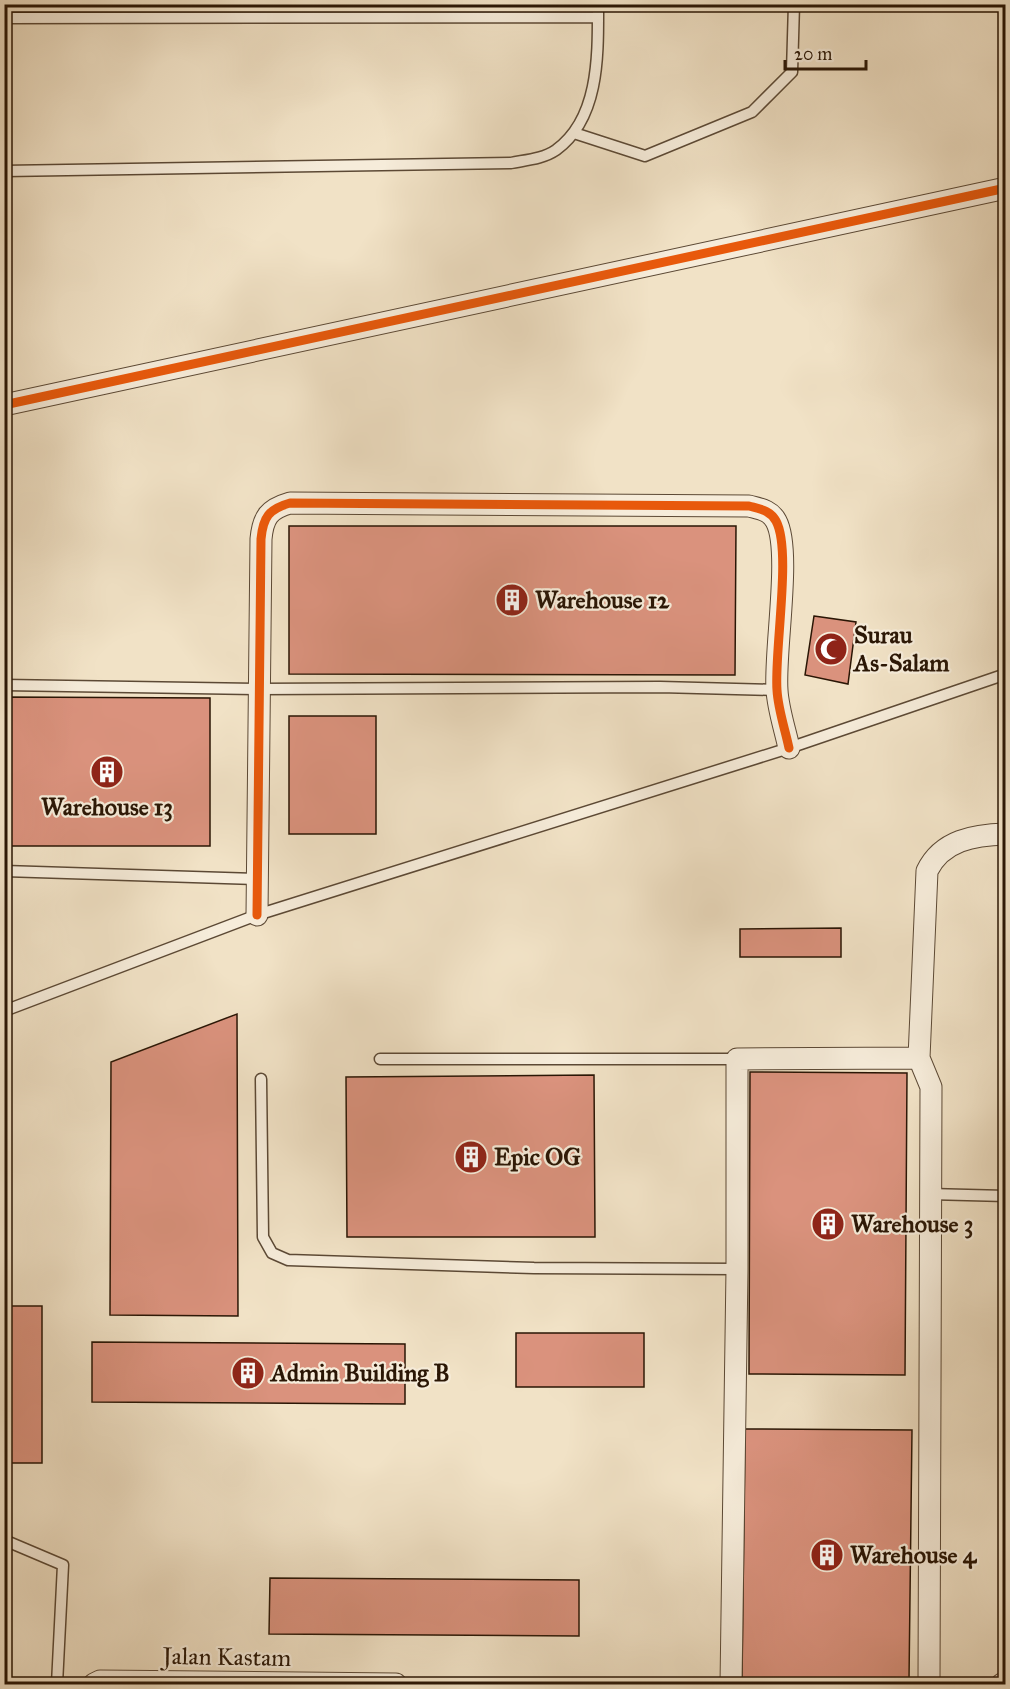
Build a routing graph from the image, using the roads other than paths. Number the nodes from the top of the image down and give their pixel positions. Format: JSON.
{"nodes":[{"id":1,"x":598,"y":4,"type":"edge"},
{"id":2,"x":794,"y":4,"type":"edge"},
{"id":3,"x":598,"y":17,"type":"junction"},
{"id":4,"x":4,"y":18,"type":"edge"},
{"id":5,"x":574,"y":133,"type":"junction"},
{"id":6,"x":4,"y":171,"type":"edge"},
{"id":7,"x":1005,"y":188,"type":"edge"},
{"id":8,"x":4,"y":405,"type":"edge"},
{"id":9,"x":1005,"y":674,"type":"edge"},
{"id":10,"x":4,"y":685,"type":"edge"},
{"id":11,"x":259,"y":689,"type":"junction"},
{"id":12,"x":777,"y":690,"type":"junction"},
{"id":13,"x":789,"y":748,"type":"junction"},
{"id":14,"x":1005,"y":834,"type":"edge"},
{"id":15,"x":4,"y":871,"type":"edge"},
{"id":16,"x":257,"y":879,"type":"junction"},
{"id":17,"x":257,"y":915,"type":"junction"},
{"id":18,"x":4,"y":1011,"type":"edge"},
{"id":19,"x":920,"y":1058,"type":"junction"},
{"id":20,"x":380,"y":1059,"type":"dead end"},
{"id":21,"x":737,"y":1059,"type":"junction"},
{"id":22,"x":261,"y":1079,"type":"dead end"},
{"id":23,"x":929,"y":1194,"type":"junction"},
{"id":24,"x":1005,"y":1196,"type":"edge"},
{"id":25,"x":737,"y":1269,"type":"junction"},
{"id":26,"x":4,"y":1540,"type":"edge"},
{"id":27,"x":57,"y":1684,"type":"edge"},
{"id":28,"x":94,"y":1684,"type":"edge"},
{"id":29,"x":396,"y":1684,"type":"edge"},
{"id":30,"x":730,"y":1684,"type":"edge"},
{"id":31,"x":929,"y":1684,"type":"edge"}],
"edges":[{"from":1,"to":3,"type":"lane"},
{"from":2,"to":5,"type":"lane"},
{"from":3,"to":4,"type":"lane"},
{"from":3,"to":5,"type":"lane"},
{"from":5,"to":6,"type":"lane"},
{"from":7,"to":8,"type":"street"},
{"from":9,"to":13,"type":"lane"},
{"from":10,"to":11,"type":"lane"},
{"from":11,"to":12,"type":"lane"},
{"from":11,"to":12,"type":"street"},
{"from":11,"to":16,"type":"street"},
{"from":12,"to":13,"type":"street"},
{"from":13,"to":17,"type":"lane"},
{"from":14,"to":19,"type":"street"},
{"from":15,"to":16,"type":"lane"},
{"from":16,"to":17,"type":"street"},
{"from":17,"to":18,"type":"lane"},
{"from":19,"to":21,"type":"street"},
{"from":19,"to":23,"type":"street"},
{"from":20,"to":21,"type":"lane"},
{"from":21,"to":25,"type":"street"},
{"from":22,"to":25,"type":"lane"},
{"from":23,"to":24,"type":"lane"},
{"from":23,"to":31,"type":"street"},
{"from":25,"to":30,"type":"street"},
{"from":26,"to":27,"type":"lane"},
{"from":28,"to":29,"type":"street","name":"Jalan Kastam"}]}
